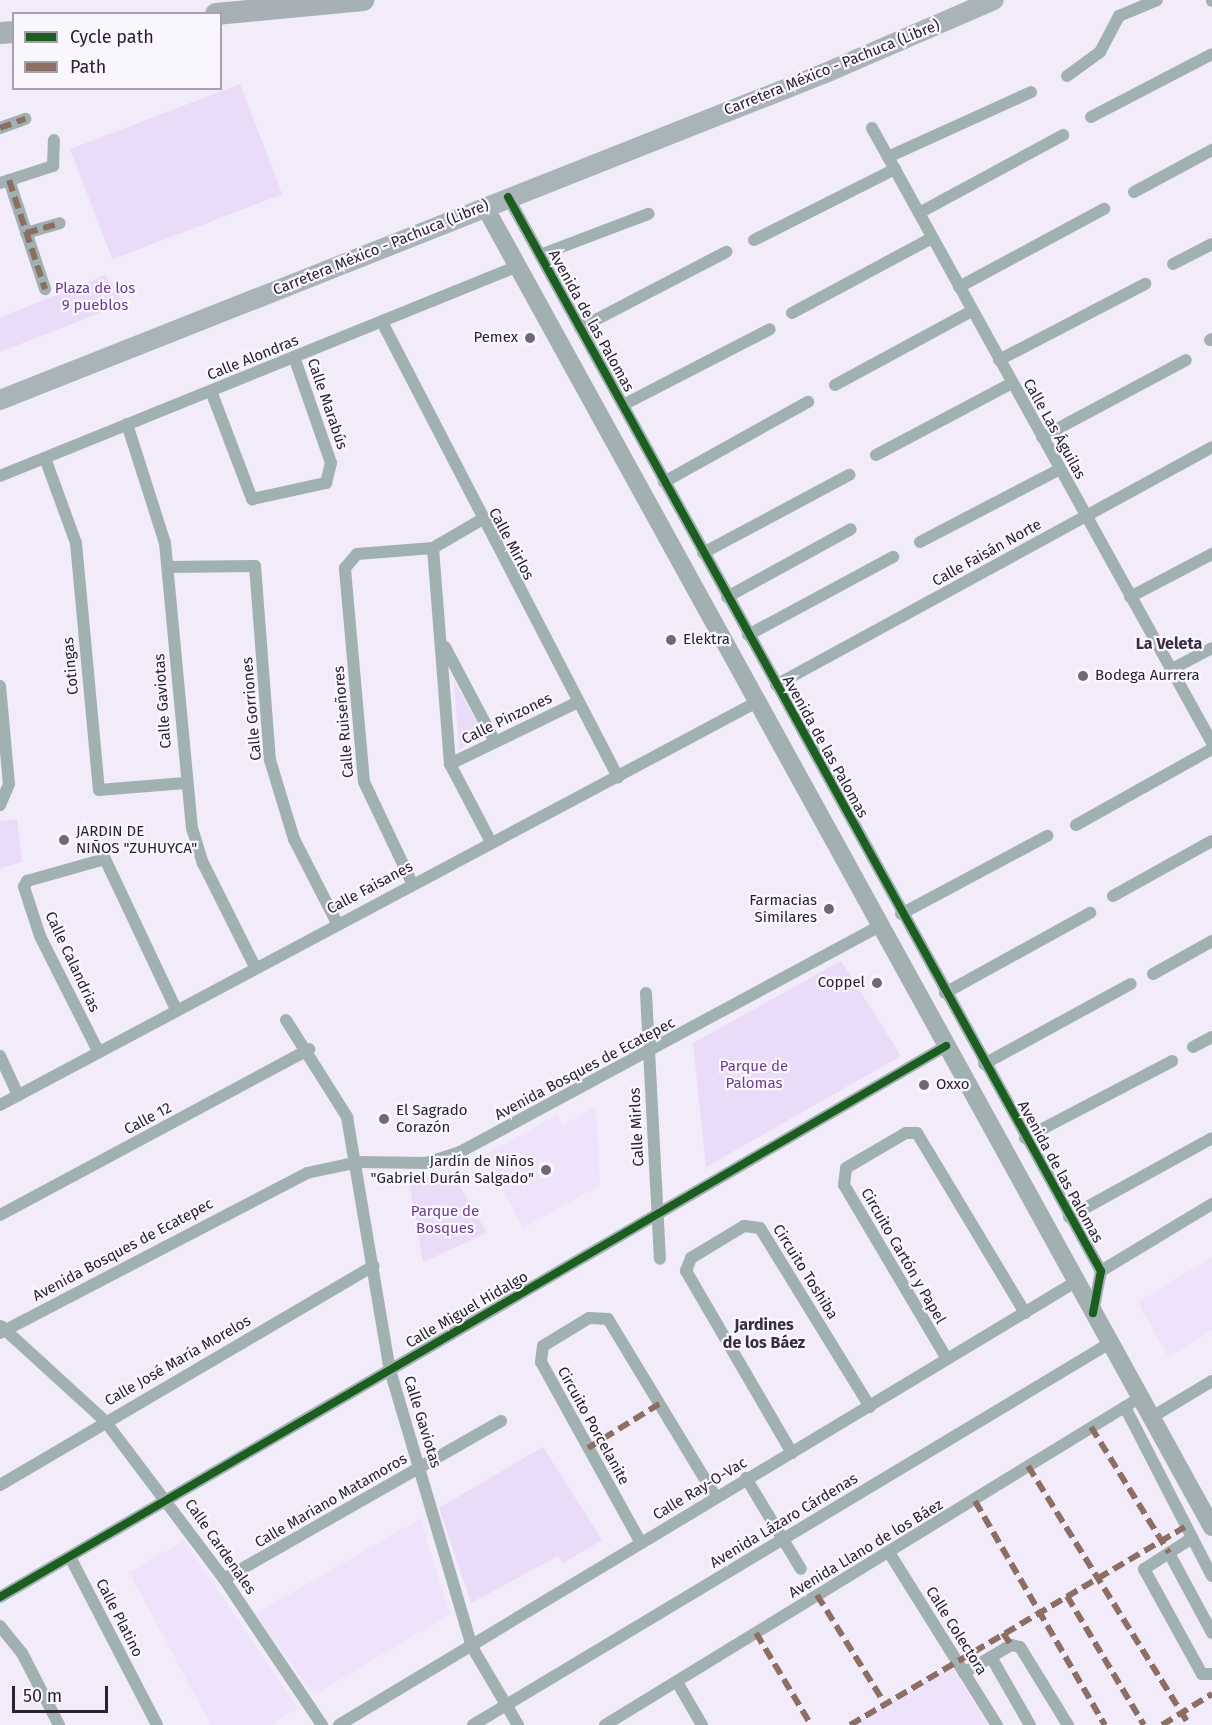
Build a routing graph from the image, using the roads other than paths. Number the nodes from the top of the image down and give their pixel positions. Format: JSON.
{"nodes":[{"id":1,"x":363,"y":0,"type":"edge"},
{"id":2,"x":994,"y":0,"type":"edge"},
{"id":3,"x":1157,"y":0,"type":"edge"},
{"id":4,"x":222,"y":13,"type":"edge"},
{"id":5,"x":1212,"y":54,"type":"edge"},
{"id":6,"x":1067,"y":76,"type":"dead end"},
{"id":7,"x":1031,"y":92,"type":"dead end"},
{"id":8,"x":1091,"y":117,"type":"dead end"},
{"id":9,"x":25,"y":119,"type":"dead end"},
{"id":10,"x":0,"y":128,"type":"edge"},
{"id":11,"x":872,"y":128,"type":"dead end"},
{"id":12,"x":1063,"y":135,"type":"dead end"},
{"id":13,"x":54,"y":140,"type":"dead end"},
{"id":14,"x":1212,"y":150,"type":"edge"},
{"id":15,"x":888,"y":157,"type":"junction"},
{"id":16,"x":895,"y":169,"type":"junction"},
{"id":17,"x":4,"y":182,"type":"edge"},
{"id":18,"x":1134,"y":192,"type":"dead end"},
{"id":19,"x":508,"y":197,"type":"junction"},
{"id":20,"x":485,"y":207,"type":"junction"},
{"id":21,"x":1104,"y":209,"type":"dead end"},
{"id":22,"x":919,"y":213,"type":"junction"},
{"id":23,"x":648,"y":214,"type":"dead end"},
{"id":24,"x":60,"y":223,"type":"dead end"},
{"id":25,"x":26,"y":233,"type":"junction"},
{"id":26,"x":932,"y":237,"type":"junction"},
{"id":27,"x":754,"y":240,"type":"dead end"},
{"id":28,"x":1212,"y":244,"type":"edge"},
{"id":29,"x":726,"y":252,"type":"dead end"},
{"id":30,"x":540,"y":255,"type":"junction"},
{"id":31,"x":1173,"y":264,"type":"dead end"},
{"id":32,"x":518,"y":266,"type":"junction"},
{"id":33,"x":1145,"y":284,"type":"dead end"},
{"id":34,"x":959,"y":287,"type":"junction"},
{"id":35,"x":45,"y":289,"type":"dead end"},
{"id":36,"x":972,"y":311,"type":"junction"},
{"id":37,"x":792,"y":313,"type":"dead end"},
{"id":38,"x":382,"y":322,"type":"junction"},
{"id":39,"x":580,"y":328,"type":"junction"},
{"id":40,"x":770,"y":329,"type":"dead end"},
{"id":41,"x":294,"y":357,"type":"junction"},
{"id":42,"x":999,"y":360,"type":"junction"},
{"id":43,"x":1186,"y":360,"type":"dead end"},
{"id":44,"x":1012,"y":383,"type":"junction"},
{"id":45,"x":835,"y":385,"type":"dead end"},
{"id":46,"x":211,"y":391,"type":"junction"},
{"id":47,"x":0,"y":400,"type":"edge"},
{"id":48,"x":808,"y":402,"type":"dead end"},
{"id":49,"x":622,"y":405,"type":"junction"},
{"id":50,"x":127,"y":424,"type":"junction"},
{"id":51,"x":1042,"y":437,"type":"junction"},
{"id":52,"x":1212,"y":447,"type":"edge"},
{"id":53,"x":876,"y":455,"type":"dead end"},
{"id":54,"x":45,"y":458,"type":"junction"},
{"id":55,"x":1060,"y":468,"type":"junction"},
{"id":56,"x":849,"y":475,"type":"dead end"},
{"id":57,"x":0,"y":476,"type":"edge"},
{"id":58,"x":664,"y":482,"type":"junction"},
{"id":59,"x":1085,"y":517,"type":"junction"},
{"id":60,"x":481,"y":520,"type":"junction"},
{"id":61,"x":851,"y":529,"type":"dead end"},
{"id":62,"x":920,"y":542,"type":"dead end"},
{"id":63,"x":433,"y":548,"type":"junction"},
{"id":64,"x":703,"y":553,"type":"junction"},
{"id":65,"x":1212,"y":554,"type":"edge"},
{"id":66,"x":893,"y":557,"type":"dead end"},
{"id":67,"x":168,"y":567,"type":"junction"},
{"id":68,"x":727,"y":597,"type":"junction"},
{"id":69,"x":1130,"y":597,"type":"junction"},
{"id":70,"x":748,"y":635,"type":"junction"},
{"id":71,"x":444,"y":645,"type":"junction"},
{"id":72,"x":1212,"y":648,"type":"edge"},
{"id":73,"x":1170,"y":670,"type":"junction"},
{"id":74,"x":0,"y":686,"type":"edge"},
{"id":75,"x":776,"y":686,"type":"junction"},
{"id":76,"x":578,"y":702,"type":"junction"},
{"id":77,"x":757,"y":702,"type":"junction"},
{"id":78,"x":495,"y":742,"type":"junction"},
{"id":79,"x":1212,"y":743,"type":"edge"},
{"id":80,"x":1212,"y":749,"type":"edge"},
{"id":81,"x":450,"y":764,"type":"junction"},
{"id":82,"x":618,"y":777,"type":"junction"},
{"id":83,"x":185,"y":783,"type":"junction"},
{"id":84,"x":0,"y":805,"type":"edge"},
{"id":85,"x":1076,"y":825,"type":"dead end"},
{"id":86,"x":1047,"y":836,"type":"dead end"},
{"id":87,"x":1212,"y":841,"type":"edge"},
{"id":88,"x":491,"y":842,"type":"junction"},
{"id":89,"x":412,"y":883,"type":"junction"},
{"id":90,"x":1113,"y":896,"type":"dead end"},
{"id":91,"x":1090,"y":913,"type":"dead end"},
{"id":92,"x":901,"y":914,"type":"junction"},
{"id":93,"x":337,"y":923,"type":"junction"},
{"id":94,"x":880,"y":926,"type":"junction"},
{"id":95,"x":1212,"y":941,"type":"edge"},
{"id":96,"x":255,"y":967,"type":"junction"},
{"id":97,"x":1153,"y":974,"type":"dead end"},
{"id":98,"x":1131,"y":984,"type":"dead end"},
{"id":99,"x":646,"y":993,"type":"dead end"},
{"id":100,"x":945,"y":993,"type":"junction"},
{"id":101,"x":176,"y":1009,"type":"junction"},
{"id":102,"x":286,"y":1020,"type":"dead end"},
{"id":103,"x":1212,"y":1037,"type":"edge"},
{"id":104,"x":946,"y":1046,"type":"junction"},
{"id":105,"x":1193,"y":1047,"type":"dead end"},
{"id":106,"x":309,"y":1049,"type":"junction"},
{"id":107,"x":98,"y":1051,"type":"junction"},
{"id":108,"x":648,"y":1052,"type":"junction"},
{"id":109,"x":0,"y":1056,"type":"edge"},
{"id":110,"x":1172,"y":1061,"type":"dead end"},
{"id":111,"x":984,"y":1064,"type":"junction"},
{"id":112,"x":18,"y":1095,"type":"junction"},
{"id":113,"x":0,"y":1105,"type":"edge"},
{"id":114,"x":1025,"y":1138,"type":"junction"},
{"id":115,"x":1212,"y":1138,"type":"edge"},
{"id":116,"x":358,"y":1162,"type":"junction"},
{"id":117,"x":1212,"y":1204,"type":"edge"},
{"id":118,"x":0,"y":1215,"type":"edge"},
{"id":119,"x":657,"y":1216,"type":"junction"},
{"id":120,"x":1069,"y":1217,"type":"junction"},
{"id":121,"x":660,"y":1259,"type":"dead end"},
{"id":122,"x":373,"y":1266,"type":"junction"},
{"id":123,"x":1101,"y":1271,"type":"junction"},
{"id":124,"x":1077,"y":1281,"type":"junction"},
{"id":125,"x":1025,"y":1313,"type":"junction"},
{"id":126,"x":1093,"y":1313,"type":"junction"},
{"id":127,"x":2,"y":1329,"type":"edge"},
{"id":128,"x":1110,"y":1343,"type":"junction"},
{"id":129,"x":946,"y":1359,"type":"junction"},
{"id":130,"x":390,"y":1370,"type":"junction"},
{"id":131,"x":1212,"y":1381,"type":"edge"},
{"id":132,"x":1141,"y":1397,"type":"junction"},
{"id":133,"x":870,"y":1407,"type":"junction"},
{"id":134,"x":1125,"y":1407,"type":"junction"},
{"id":135,"x":1152,"y":1417,"type":"junction"},
{"id":136,"x":105,"y":1421,"type":"junction"},
{"id":137,"x":501,"y":1421,"type":"dead end"},
{"id":138,"x":792,"y":1453,"type":"junction"},
{"id":139,"x":421,"y":1466,"type":"junction"},
{"id":140,"x":746,"y":1478,"type":"junction"},
{"id":141,"x":0,"y":1485,"type":"edge"},
{"id":142,"x":715,"y":1496,"type":"junction"},
{"id":143,"x":168,"y":1500,"type":"junction"},
{"id":144,"x":1212,"y":1527,"type":"edge"},
{"id":145,"x":1192,"y":1538,"type":"junction"},
{"id":146,"x":782,"y":1540,"type":"junction"},
{"id":147,"x":641,"y":1543,"type":"junction"},
{"id":148,"x":1169,"y":1553,"type":"junction"},
{"id":149,"x":890,"y":1554,"type":"junction"},
{"id":150,"x":70,"y":1557,"type":"junction"},
{"id":151,"x":801,"y":1569,"type":"dead end"},
{"id":152,"x":1212,"y":1576,"type":"edge"},
{"id":153,"x":225,"y":1579,"type":"junction"},
{"id":154,"x":0,"y":1597,"type":"edge"},
{"id":155,"x":0,"y":1626,"type":"edge"},
{"id":156,"x":1212,"y":1633,"type":"edge"},
{"id":157,"x":472,"y":1647,"type":"junction"},
{"id":158,"x":991,"y":1657,"type":"junction"},
{"id":159,"x":964,"y":1672,"type":"junction"},
{"id":160,"x":1212,"y":1674,"type":"edge"},
{"id":161,"x":677,"y":1682,"type":"junction"},
{"id":162,"x":503,"y":1706,"type":"junction"},
{"id":163,"x":59,"y":1725,"type":"edge"},
{"id":164,"x":157,"y":1725,"type":"edge"},
{"id":165,"x":322,"y":1725,"type":"edge"},
{"id":166,"x":339,"y":1725,"type":"edge"},
{"id":167,"x":473,"y":1725,"type":"edge"},
{"id":168,"x":518,"y":1725,"type":"edge"},
{"id":169,"x":605,"y":1725,"type":"edge"},
{"id":170,"x":702,"y":1725,"type":"edge"},
{"id":171,"x":997,"y":1725,"type":"edge"},
{"id":172,"x":1030,"y":1725,"type":"edge"},
{"id":173,"x":1068,"y":1725,"type":"edge"}],
"edges":[{"from":1,"to":4,"type":"highway"},
{"from":2,"to":19,"type":"main road","name":"Carretera México - Pachuca (Libre)"},
{"from":3,"to":6,"type":"street"},
{"from":5,"to":8,"type":"street"},
{"from":7,"to":15,"type":"street"},
{"from":9,"to":10,"type":"street"},
{"from":11,"to":15,"type":"street","name":"Calle Las Águilas"},
{"from":12,"to":22,"type":"street"},
{"from":13,"to":17,"type":"street"},
{"from":14,"to":18,"type":"street"},
{"from":15,"to":16,"type":"street","name":"Calle Las Águilas"},
{"from":16,"to":22,"type":"street","name":"Calle Las Águilas"},
{"from":16,"to":27,"type":"street"},
{"from":17,"to":25,"type":"street"},
{"from":19,"to":20,"type":"main road","name":"Carretera México - Pachuca (Libre)"},
{"from":19,"to":30,"type":"street","name":"Avenida de las Palomas"},
{"from":20,"to":32,"type":"main road"},
{"from":20,"to":47,"type":"main road","name":"Carretera México - Pachuca (Libre)"},
{"from":21,"to":34,"type":"street"},
{"from":22,"to":26,"type":"street","name":"Calle Las Águilas"},
{"from":23,"to":30,"type":"street"},
{"from":24,"to":25,"type":"street"},
{"from":25,"to":35,"type":"street"},
{"from":26,"to":34,"type":"street","name":"Calle Las Águilas"},
{"from":26,"to":37,"type":"street"},
{"from":28,"to":31,"type":"street"},
{"from":29,"to":39,"type":"street"},
{"from":30,"to":39,"type":"street","name":"Avenida de las Palomas"},
{"from":32,"to":38,"type":"street","name":"Calle Alondras"},
{"from":32,"to":77,"type":"main road"},
{"from":33,"to":42,"type":"street"},
{"from":34,"to":36,"type":"street","name":"Calle Las Águilas"},
{"from":36,"to":42,"type":"street","name":"Calle Las Águilas"},
{"from":36,"to":45,"type":"street"},
{"from":38,"to":41,"type":"street","name":"Calle Alondras"},
{"from":38,"to":60,"type":"street","name":"Calle Mirlos"},
{"from":39,"to":49,"type":"street","name":"Avenida de las Palomas"},
{"from":40,"to":49,"type":"street"},
{"from":41,"to":46,"type":"street","name":"Calle Alondras"},
{"from":41,"to":46,"type":"street","name":"Calle Marabús"},
{"from":42,"to":44,"type":"street","name":"Calle Las Águilas"},
{"from":43,"to":51,"type":"street"},
{"from":44,"to":51,"type":"street","name":"Calle Las Águilas"},
{"from":44,"to":53,"type":"street"},
{"from":46,"to":50,"type":"street","name":"Calle Alondras"},
{"from":48,"to":58,"type":"street"},
{"from":49,"to":58,"type":"street","name":"Avenida de las Palomas"},
{"from":50,"to":54,"type":"street","name":"Calle Alondras"},
{"from":50,"to":67,"type":"street","name":"Calle Gaviotas"},
{"from":51,"to":55,"type":"street","name":"Calle Las Águilas"},
{"from":52,"to":59,"type":"street","name":"Calle Faisán Norte"},
{"from":54,"to":57,"type":"street","name":"Calle Alondras"},
{"from":54,"to":83,"type":"street","name":"Cotingas"},
{"from":55,"to":59,"type":"street","name":"Calle Las Águilas"},
{"from":55,"to":62,"type":"street"},
{"from":56,"to":64,"type":"street"},
{"from":58,"to":64,"type":"street","name":"Avenida de las Palomas"},
{"from":59,"to":69,"type":"street","name":"Calle Las Águilas"},
{"from":59,"to":75,"type":"street","name":"Calle Faisán Norte"},
{"from":60,"to":63,"type":"street"},
{"from":60,"to":76,"type":"street","name":"Calle Mirlos"},
{"from":61,"to":68,"type":"street"},
{"from":63,"to":71,"type":"street"},
{"from":63,"to":89,"type":"street","name":"Calle Ruiseñores"},
{"from":64,"to":68,"type":"street","name":"Avenida de las Palomas"},
{"from":65,"to":69,"type":"street"},
{"from":66,"to":70,"type":"street"},
{"from":67,"to":83,"type":"street","name":"Calle Gaviotas"},
{"from":67,"to":93,"type":"street","name":"Calle Gorriones"},
{"from":68,"to":70,"type":"street","name":"Avenida de las Palomas"},
{"from":69,"to":73,"type":"street","name":"Calle Las Águilas"},
{"from":70,"to":75,"type":"street","name":"Avenida de las Palomas"},
{"from":71,"to":78,"type":"street"},
{"from":71,"to":81,"type":"street"},
{"from":72,"to":73,"type":"street"},
{"from":73,"to":79,"type":"street","name":"Calle Las Águilas"},
{"from":74,"to":84,"type":"street"},
{"from":75,"to":92,"type":"street","name":"Avenida de las Palomas"},
{"from":76,"to":78,"type":"street","name":"Calle Pinzones"},
{"from":76,"to":82,"type":"street","name":"Calle Mirlos"},
{"from":77,"to":82,"type":"street","name":"Calle Faisanes"},
{"from":77,"to":94,"type":"main road"},
{"from":78,"to":81,"type":"street","name":"Calle Pinzones"},
{"from":80,"to":85,"type":"street"},
{"from":81,"to":88,"type":"street"},
{"from":82,"to":88,"type":"street","name":"Calle Faisanes"},
{"from":83,"to":96,"type":"street","name":"Calle Gaviotas"},
{"from":86,"to":92,"type":"street"},
{"from":87,"to":90,"type":"street"},
{"from":88,"to":89,"type":"street","name":"Calle Faisanes"},
{"from":89,"to":93,"type":"street","name":"Calle Faisanes"},
{"from":91,"to":100,"type":"street"},
{"from":92,"to":100,"type":"street","name":"Avenida de las Palomas"},
{"from":93,"to":96,"type":"street","name":"Calle Faisanes"},
{"from":94,"to":104,"type":"main road"},
{"from":94,"to":108,"type":"street","name":"Avenida Bosques de Ecatepec"},
{"from":95,"to":97,"type":"street"},
{"from":96,"to":101,"type":"street","name":"Calle Faisanes"},
{"from":98,"to":111,"type":"street"},
{"from":99,"to":108,"type":"street","name":"Calle Mirlos"},
{"from":100,"to":111,"type":"street","name":"Avenida de las Palomas"},
{"from":101,"to":107,"type":"street","name":"Calle Faisanes"},
{"from":101,"to":107,"type":"street","name":"Calle Calandrias"},
{"from":102,"to":106,"type":"street","name":"Calle Gaviotas"},
{"from":103,"to":105,"type":"street"},
{"from":104,"to":119,"type":"street","name":"Calle Miguel Hidalgo"},
{"from":104,"to":124,"type":"main road"},
{"from":106,"to":116,"type":"street","name":"Calle Gaviotas"},
{"from":106,"to":118,"type":"street","name":"Calle 12"},
{"from":107,"to":112,"type":"street","name":"Calle Faisanes"},
{"from":108,"to":116,"type":"street","name":"Avenida Bosques de Ecatepec"},
{"from":108,"to":119,"type":"street","name":"Calle Mirlos"},
{"from":109,"to":112,"type":"street"},
{"from":110,"to":114,"type":"street"},
{"from":111,"to":114,"type":"street","name":"Avenida de las Palomas"},
{"from":112,"to":113,"type":"street","name":"Calle Faisanes"},
{"from":114,"to":120,"type":"street","name":"Avenida de las Palomas"},
{"from":115,"to":120,"type":"street"},
{"from":116,"to":122,"type":"street","name":"Calle Gaviotas"},
{"from":116,"to":127,"type":"street","name":"Avenida Bosques de Ecatepec"},
{"from":117,"to":123,"type":"street"},
{"from":119,"to":121,"type":"street","name":"Calle Mirlos"},
{"from":119,"to":130,"type":"street","name":"Calle Miguel Hidalgo"},
{"from":120,"to":123,"type":"street","name":"Avenida de las Palomas"},
{"from":122,"to":130,"type":"street","name":"Calle Gaviotas"},
{"from":122,"to":136,"type":"street","name":"Calle José María Morelos"},
{"from":123,"to":126,"type":"street"},
{"from":124,"to":125,"type":"street","name":"Calle Ray-O-Vac"},
{"from":124,"to":126,"type":"main road"},
{"from":125,"to":129,"type":"street","name":"Calle Ray-O-Vac"},
{"from":125,"to":129,"type":"street","name":"Circuito Cartón y Papel"},
{"from":126,"to":128,"type":"main road"},
{"from":127,"to":136,"type":"street","name":"Calle Cardenales"},
{"from":128,"to":132,"type":"main road"},
{"from":128,"to":146,"type":"street","name":"Avenida Lázaro Cárdenas"},
{"from":129,"to":133,"type":"street","name":"Calle Ray-O-Vac"},
{"from":130,"to":139,"type":"street","name":"Calle Gaviotas"},
{"from":130,"to":143,"type":"street","name":"Calle Miguel Hidalgo"},
{"from":131,"to":135,"type":"street"},
{"from":132,"to":134,"type":"street","name":"Avenida Llano de los Báez"},
{"from":132,"to":135,"type":"main road"},
{"from":133,"to":138,"type":"street","name":"Calle Ray-O-Vac"},
{"from":133,"to":138,"type":"street","name":"Circuito Toshiba"},
{"from":134,"to":145,"type":"street"},
{"from":134,"to":149,"type":"street","name":"Avenida Llano de los Báez"},
{"from":135,"to":144,"type":"main road"},
{"from":136,"to":141,"type":"street","name":"Calle José María Morelos"},
{"from":136,"to":143,"type":"street","name":"Calle Cardenales"},
{"from":137,"to":139,"type":"street","name":"Calle Mariano Matamoros"},
{"from":138,"to":140,"type":"street","name":"Calle Ray-O-Vac"},
{"from":139,"to":153,"type":"street","name":"Calle Mariano Matamoros"},
{"from":139,"to":157,"type":"street","name":"Calle Gaviotas"},
{"from":140,"to":142,"type":"street","name":"Calle Ray-O-Vac"},
{"from":140,"to":146,"type":"street"},
{"from":142,"to":147,"type":"street","name":"Calle Ray-O-Vac"},
{"from":142,"to":147,"type":"street","name":"Circuito Porcelanite"},
{"from":143,"to":150,"type":"street","name":"Calle Miguel Hidalgo"},
{"from":143,"to":153,"type":"street","name":"Calle Cardenales"},
{"from":145,"to":148,"type":"street"},
{"from":145,"to":152,"type":"street"},
{"from":146,"to":151,"type":"street"},
{"from":146,"to":162,"type":"street","name":"Avenida Lázaro Cárdenas"},
{"from":147,"to":157,"type":"street","name":"Calle Ray-O-Vac"},
{"from":148,"to":156,"type":"street"},
{"from":148,"to":160,"type":"street"},
{"from":149,"to":159,"type":"street","name":"Calle Colectora"},
{"from":149,"to":161,"type":"street","name":"Avenida Llano de los Báez"},
{"from":150,"to":154,"type":"street","name":"Calle Miguel Hidalgo"},
{"from":150,"to":164,"type":"street","name":"Calle Platino"},
{"from":153,"to":165,"type":"street","name":"Calle Cardenales"},
{"from":155,"to":163,"type":"street"},
{"from":157,"to":162,"type":"street","name":"Calle Gaviotas"},
{"from":157,"to":166,"type":"street","name":"Calle Ray-O-Vac"},
{"from":158,"to":159,"type":"street"},
{"from":158,"to":172,"type":"street"},
{"from":158,"to":173,"type":"street"},
{"from":159,"to":171,"type":"street","name":"Calle Colectora"},
{"from":161,"to":169,"type":"street","name":"Avenida Llano de los Báez"},
{"from":161,"to":170,"type":"street"},
{"from":162,"to":167,"type":"street","name":"Avenida Lázaro Cárdenas"},
{"from":162,"to":168,"type":"street","name":"Calle Gaviotas"}]}
